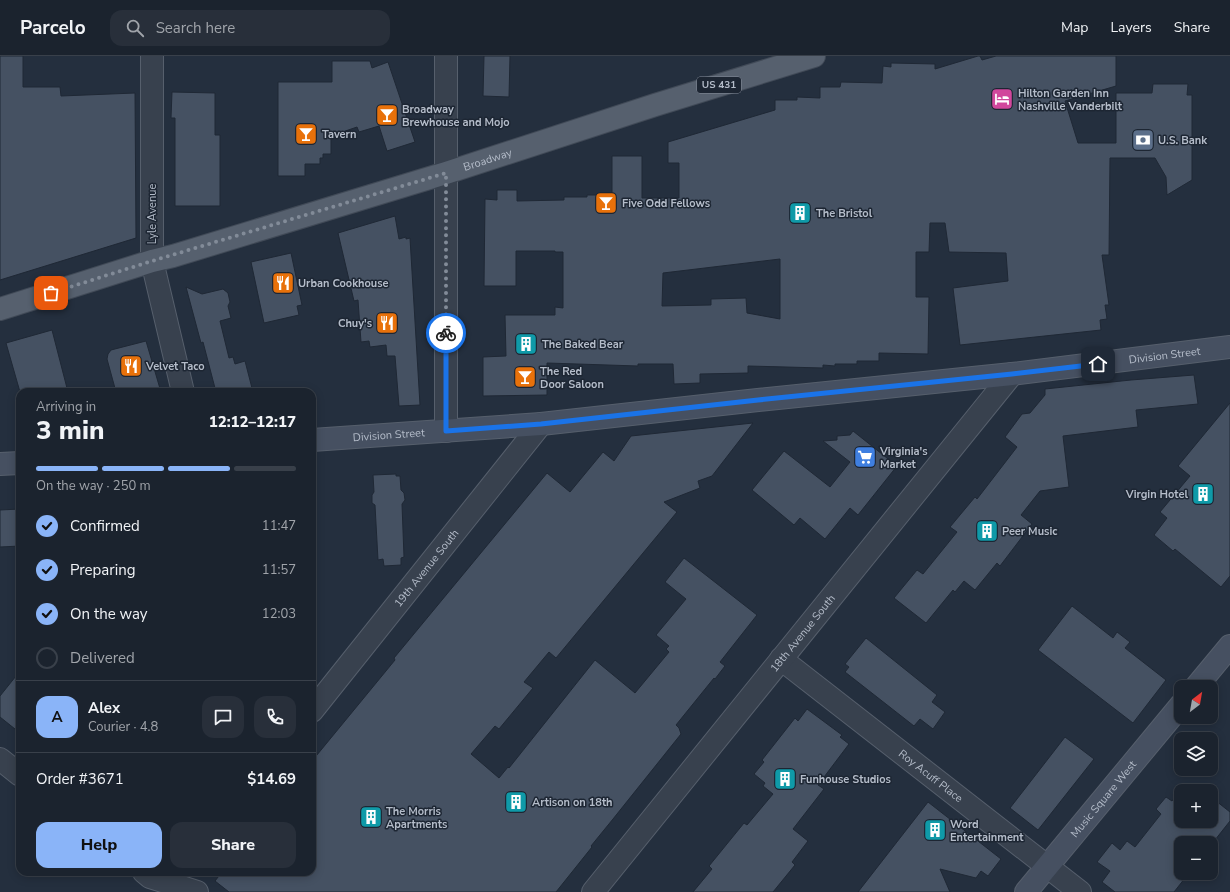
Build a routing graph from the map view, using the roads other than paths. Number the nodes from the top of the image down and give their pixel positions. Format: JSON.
{"nodes":[{"id":1,"x":152,"y":56,"type":"edge"},
{"id":2,"x":446,"y":56,"type":"edge"},
{"id":3,"x":814,"y":56,"type":"edge"},
{"id":4,"x":446,"y":173,"type":"junction"},
{"id":5,"x":152,"y":261,"type":"junction"},
{"id":6,"x":0,"y":309,"type":"edge"},
{"id":7,"x":1230,"y":347,"type":"edge"},
{"id":8,"x":1012,"y":374,"type":"junction"},
{"id":9,"x":182,"y":388,"type":"edge"},
{"id":10,"x":541,"y":424,"type":"junction"},
{"id":11,"x":446,"y":431,"type":"junction"},
{"id":12,"x":316,"y":440,"type":"edge"},
{"id":13,"x":16,"y":463,"type":"edge"},
{"id":14,"x":0,"y":464,"type":"edge"},
{"id":15,"x":1230,"y":646,"type":"edge"},
{"id":16,"x":781,"y":659,"type":"junction"},
{"id":17,"x":1202,"y":680,"type":"edge"},
{"id":18,"x":316,"y":706,"type":"edge"},
{"id":19,"x":1174,"y":713,"type":"edge"},
{"id":20,"x":0,"y":759,"type":"edge"},
{"id":21,"x":16,"y":772,"type":"edge"},
{"id":22,"x":1047,"y":866,"type":"junction"},
{"id":23,"x":149,"y":876,"type":"edge"},
{"id":24,"x":174,"y":883,"type":"edge"},
{"id":25,"x":197,"y":892,"type":"edge"},
{"id":26,"x":593,"y":892,"type":"edge"},
{"id":27,"x":1026,"y":892,"type":"edge"},
{"id":28,"x":1080,"y":892,"type":"edge"}],
"edges":[{"from":1,"to":5,"type":"street","name":"Lyle Avenue"},
{"from":2,"to":4,"type":"street"},
{"from":3,"to":4,"type":"main road","name":"Broadway","number":"US 431"},
{"from":4,"to":5,"type":"main road","name":"Broadway","number":"US 431"},
{"from":4,"to":11,"type":"street"},
{"from":5,"to":6,"type":"main road","name":"Broadway","number":"US 431"},
{"from":5,"to":9,"type":"street","name":"Lyle Avenue"},
{"from":7,"to":8,"type":"main road","name":"Division Street"},
{"from":8,"to":10,"type":"main road","name":"Division Street"},
{"from":8,"to":16,"type":"street","name":"18th Avenue South"},
{"from":10,"to":11,"type":"main road","name":"Division Street"},
{"from":10,"to":18,"type":"street","name":"19th Avenue South"},
{"from":11,"to":12,"type":"main road","name":"Division Street"},
{"from":13,"to":14,"type":"main road"},
{"from":15,"to":17,"type":"main road"},
{"from":16,"to":22,"type":"street","name":"Roy Acuff Place"},
{"from":16,"to":26,"type":"street","name":"18th Avenue South"},
{"from":19,"to":22,"type":"main road","name":"Music Square West"},
{"from":20,"to":21,"type":"street"},
{"from":22,"to":27,"type":"main road","name":"Music Square West"},
{"from":22,"to":28,"type":"street","name":"Roy Acuff Place"},
{"from":23,"to":24,"type":"street"},
{"from":24,"to":25,"type":"street"}]}
